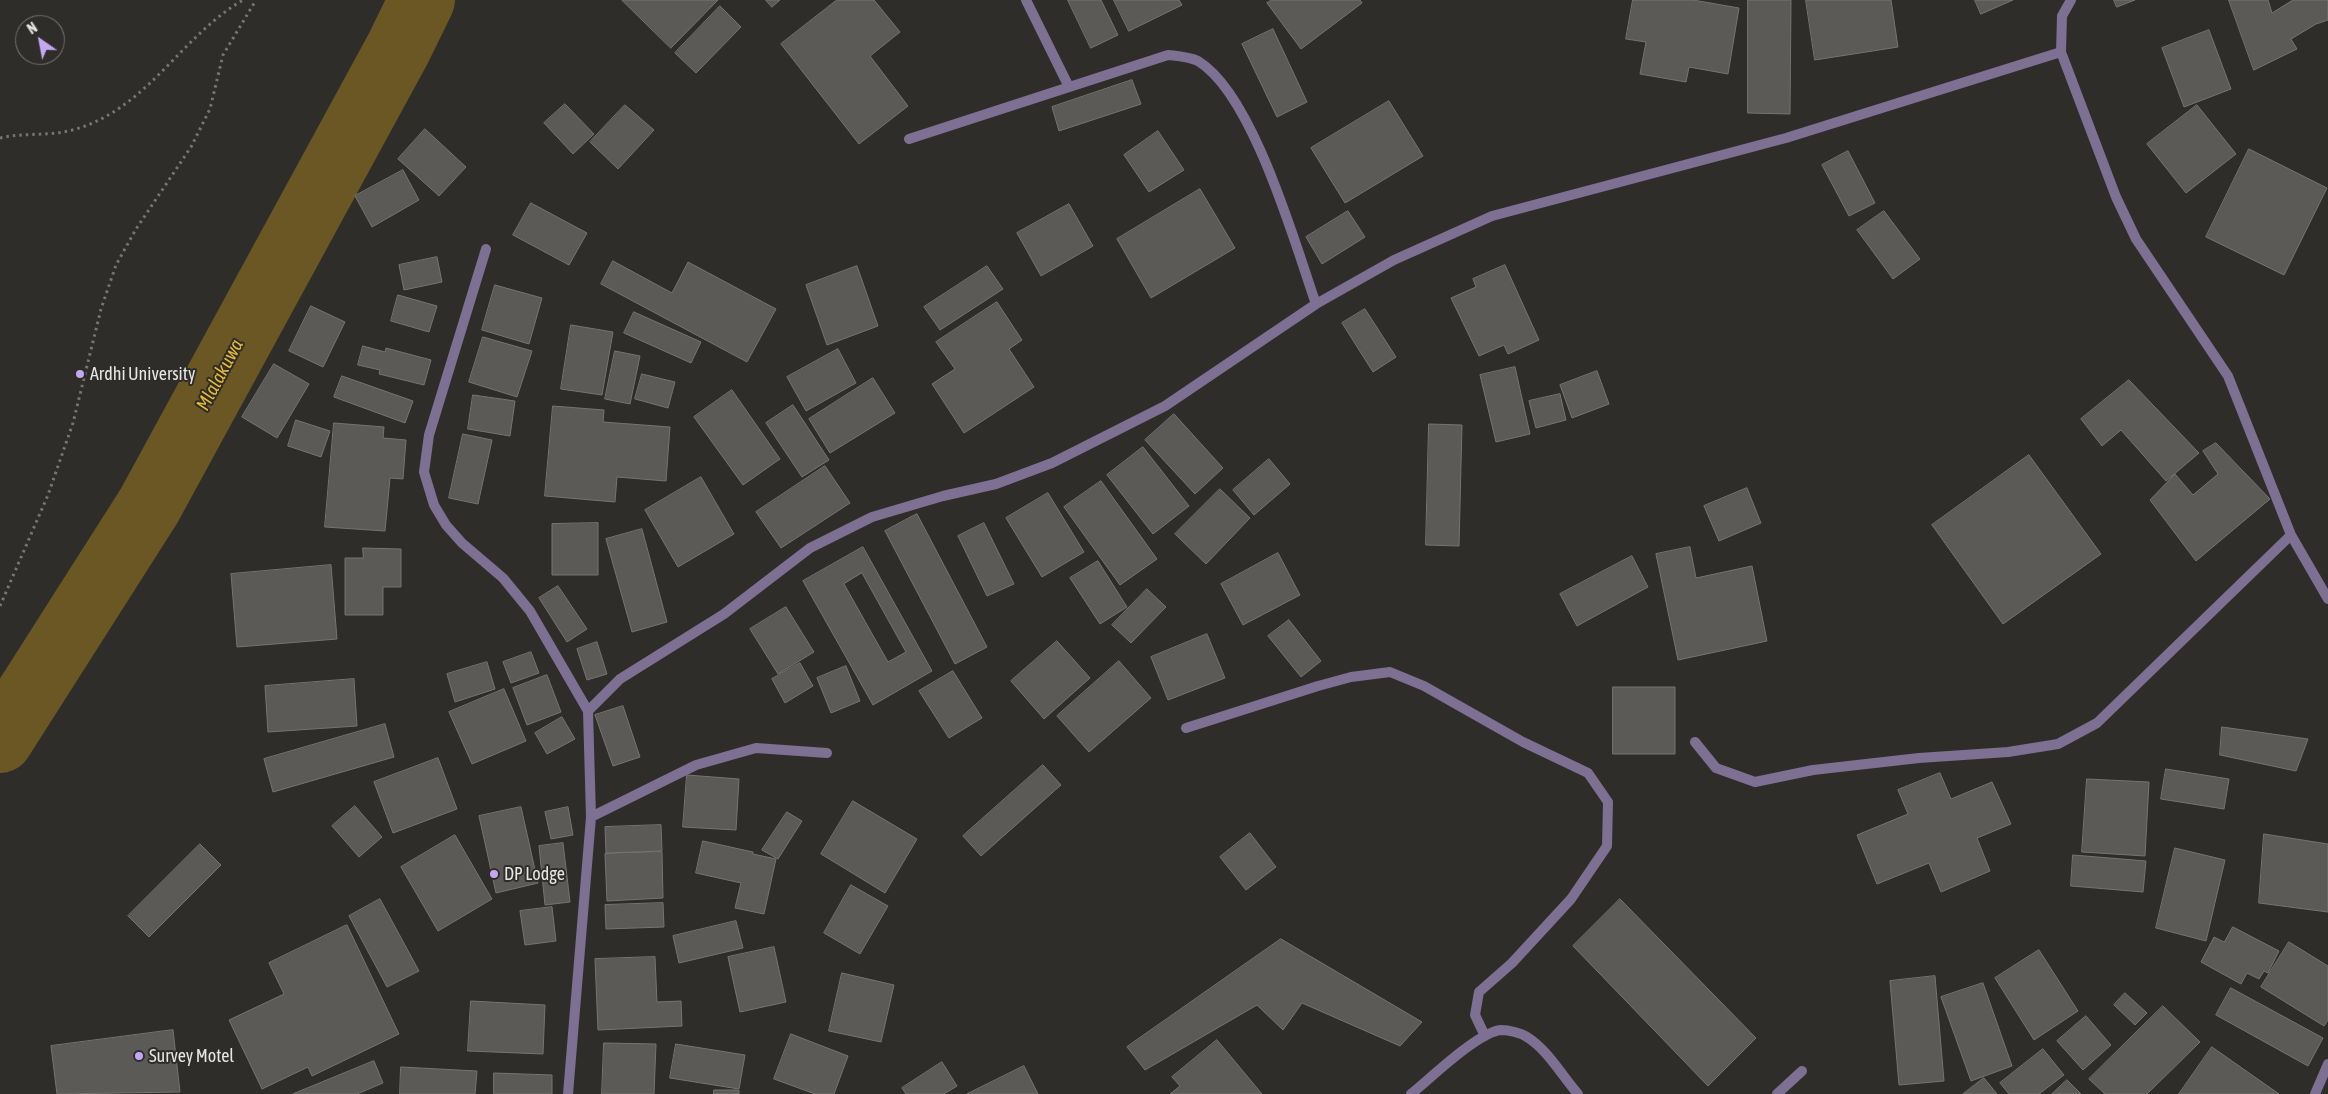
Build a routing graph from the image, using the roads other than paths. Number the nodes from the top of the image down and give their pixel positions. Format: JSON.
{"nodes":[{"id":1,"x":1026,"y":0,"type":"edge"},
{"id":2,"x":2071,"y":0,"type":"edge"},
{"id":3,"x":2061,"y":52,"type":"junction"},
{"id":4,"x":1069,"y":87,"type":"junction"},
{"id":5,"x":909,"y":139,"type":"dead end"},
{"id":6,"x":486,"y":249,"type":"dead end"},
{"id":7,"x":1316,"y":304,"type":"junction"},
{"id":8,"x":2291,"y":535,"type":"junction"},
{"id":9,"x":2328,"y":599,"type":"edge"},
{"id":10,"x":588,"y":711,"type":"junction"},
{"id":11,"x":1186,"y":728,"type":"dead end"},
{"id":12,"x":1695,"y":742,"type":"dead end"},
{"id":13,"x":827,"y":753,"type":"dead end"},
{"id":14,"x":591,"y":817,"type":"junction"},
{"id":15,"x":1485,"y":1036,"type":"junction"},
{"id":16,"x":2328,"y":1064,"type":"edge"},
{"id":17,"x":1802,"y":1071,"type":"dead end"},
{"id":18,"x":568,"y":1094,"type":"edge"},
{"id":19,"x":1411,"y":1094,"type":"edge"},
{"id":20,"x":1578,"y":1094,"type":"edge"},
{"id":21,"x":1776,"y":1094,"type":"edge"},
{"id":22,"x":2315,"y":1094,"type":"edge"}],
"edges":[{"from":1,"to":4,"type":"street"},
{"from":2,"to":3,"type":"street"},
{"from":3,"to":7,"type":"street"},
{"from":3,"to":8,"type":"street"},
{"from":4,"to":5,"type":"street"},
{"from":4,"to":7,"type":"street"},
{"from":6,"to":10,"type":"street"},
{"from":7,"to":10,"type":"street"},
{"from":8,"to":9,"type":"street"},
{"from":8,"to":12,"type":"street"},
{"from":10,"to":14,"type":"street"},
{"from":11,"to":15,"type":"street"},
{"from":13,"to":14,"type":"street"},
{"from":14,"to":18,"type":"street"},
{"from":15,"to":19,"type":"street"},
{"from":15,"to":20,"type":"street"},
{"from":16,"to":22,"type":"street"},
{"from":17,"to":21,"type":"street"}]}
